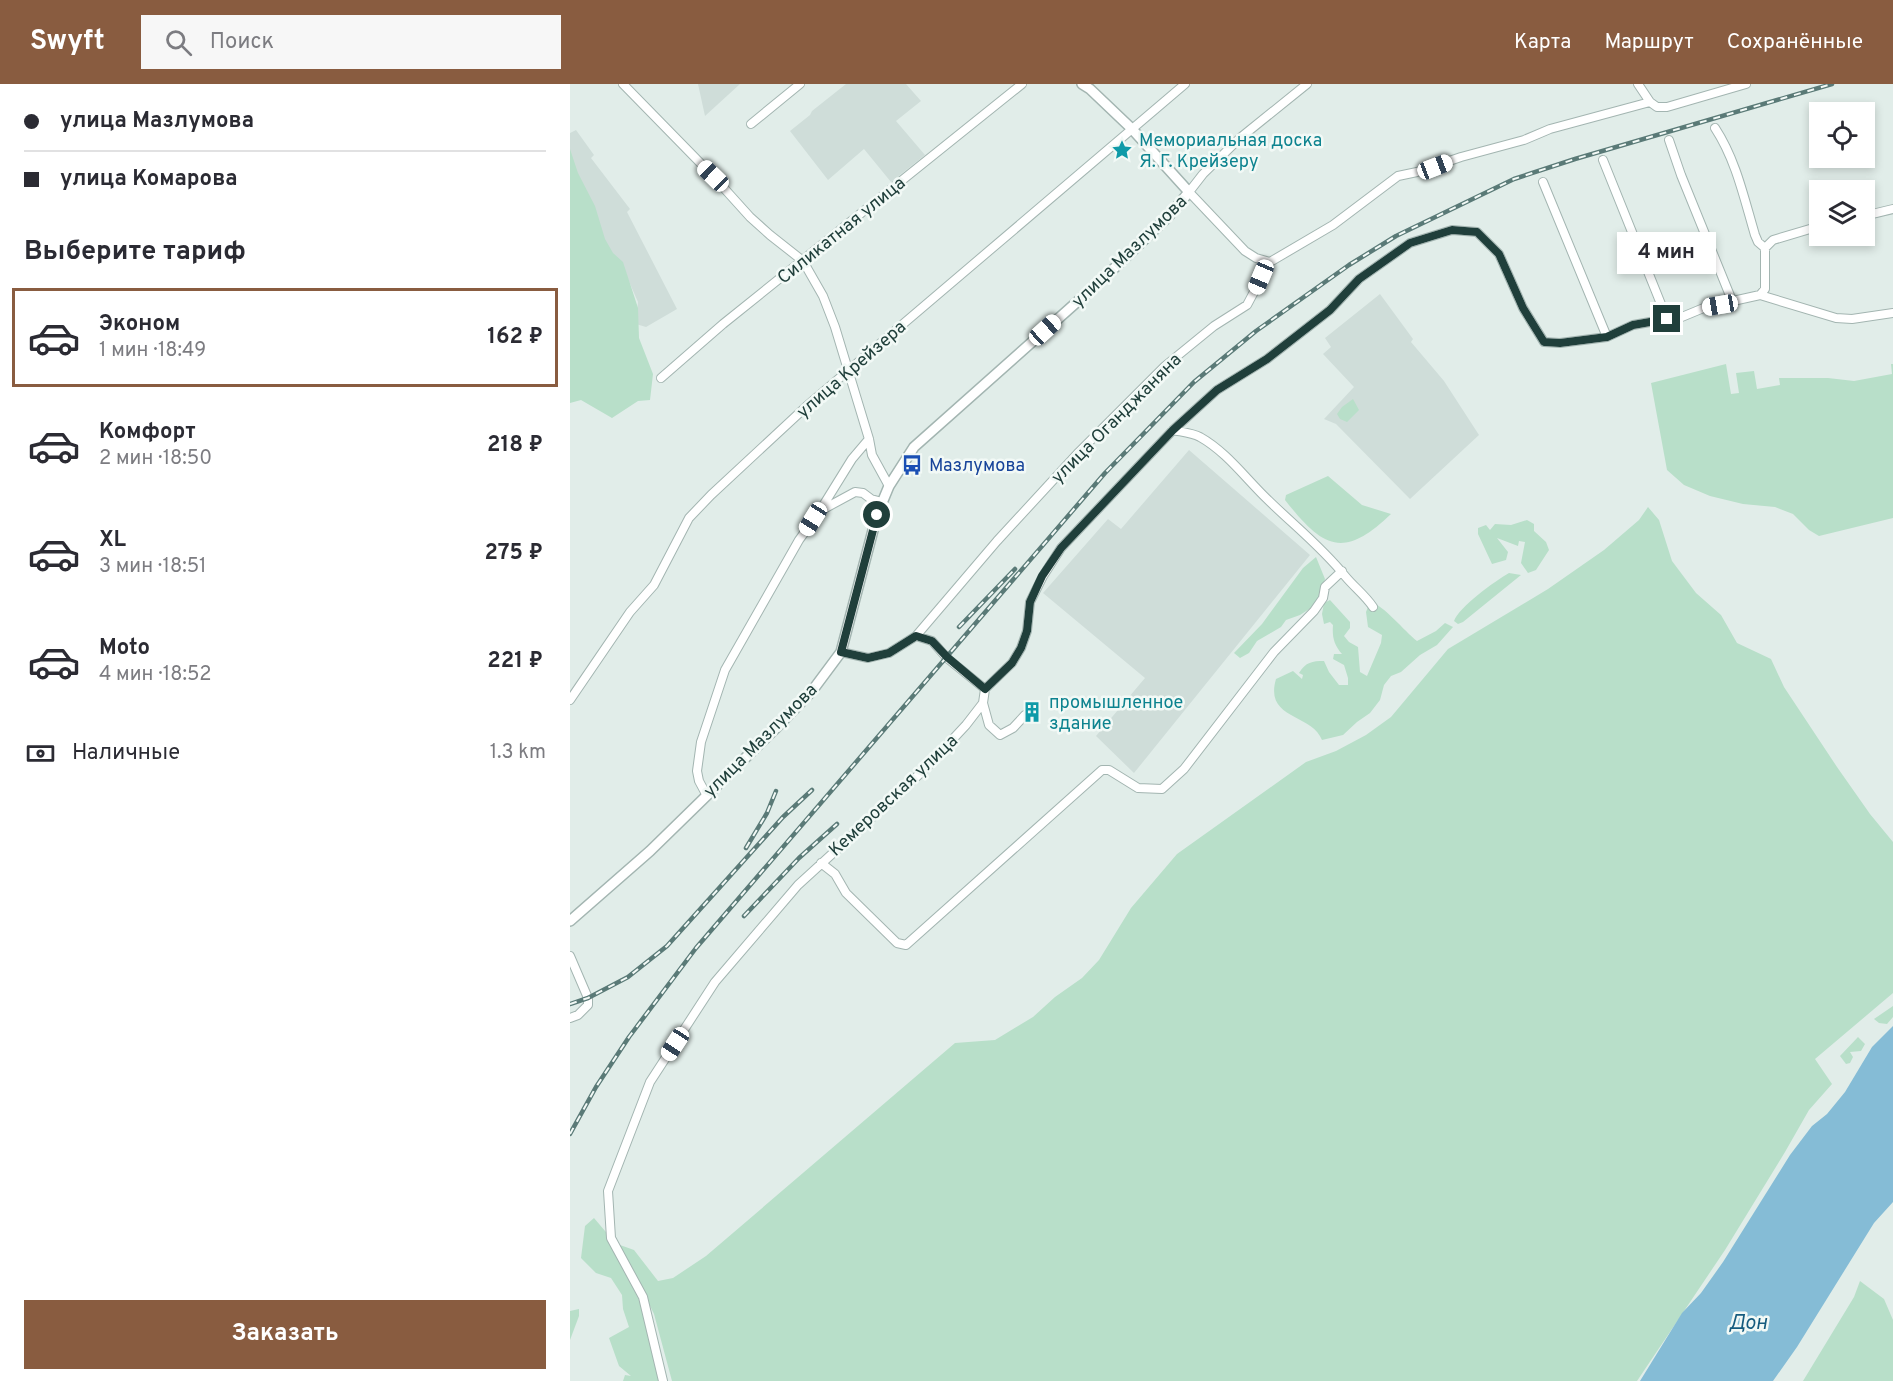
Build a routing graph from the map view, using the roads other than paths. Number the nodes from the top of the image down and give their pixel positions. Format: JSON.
{"nodes":[{"id":1,"x":623,"y":84,"type":"edge"},
{"id":2,"x":800,"y":84,"type":"edge"},
{"id":3,"x":1022,"y":84,"type":"edge"},
{"id":4,"x":1185,"y":84,"type":"edge"},
{"id":5,"x":1307,"y":84,"type":"edge"},
{"id":6,"x":1638,"y":84,"type":"edge"},
{"id":7,"x":1746,"y":84,"type":"edge"},
{"id":8,"x":1089,"y":86,"type":"edge"},
{"id":9,"x":1650,"y":102,"type":"junction"},
{"id":10,"x":751,"y":124,"type":"dead end"},
{"id":11,"x":1715,"y":128,"type":"dead end"},
{"id":12,"x":1132,"y":129,"type":"junction"},
{"id":13,"x":1669,"y":140,"type":"dead end"},
{"id":14,"x":1604,"y":160,"type":"dead end"},
{"id":15,"x":1543,"y":182,"type":"dead end"},
{"id":16,"x":1189,"y":192,"type":"junction"},
{"id":17,"x":1893,"y":209,"type":"edge"},
{"id":18,"x":1875,"y":213,"type":"edge"},
{"id":19,"x":1809,"y":229,"type":"edge"},
{"id":20,"x":1765,"y":248,"type":"junction"},
{"id":21,"x":803,"y":261,"type":"junction"},
{"id":22,"x":1270,"y":262,"type":"junction"},
{"id":23,"x":1760,"y":295,"type":"junction"},
{"id":24,"x":1733,"y":303,"type":"junction"},
{"id":25,"x":1893,"y":313,"type":"edge"},
{"id":26,"x":1667,"y":319,"type":"junction"},
{"id":27,"x":1607,"y":337,"type":"junction"},
{"id":28,"x":848,"y":372,"type":"junction"},
{"id":29,"x":662,"y":378,"type":"dead end"},
{"id":30,"x":1173,"y":430,"type":"junction"},
{"id":31,"x":869,"y":439,"type":"junction"},
{"id":32,"x":889,"y":486,"type":"junction"},
{"id":33,"x":882,"y":502,"type":"junction"},
{"id":34,"x":820,"y":511,"type":"junction"},
{"id":35,"x":1342,"y":571,"type":"junction"},
{"id":36,"x":1373,"y":607,"type":"dead end"},
{"id":37,"x":916,"y":636,"type":"junction"},
{"id":38,"x":841,"y":652,"type":"junction"},
{"id":39,"x":985,"y":689,"type":"junction"},
{"id":40,"x":570,"y":700,"type":"edge"},
{"id":41,"x":983,"y":703,"type":"junction"},
{"id":42,"x":1025,"y":715,"type":"dead end"},
{"id":43,"x":706,"y":794,"type":"junction"},
{"id":44,"x":821,"y":863,"type":"junction"},
{"id":45,"x":570,"y":921,"type":"edge"},
{"id":46,"x":570,"y":956,"type":"edge"},
{"id":47,"x":570,"y":1018,"type":"edge"},
{"id":48,"x":663,"y":1381,"type":"edge"}],
"edges":[{"from":1,"to":21,"type":"street"},
{"from":2,"to":10,"type":"street"},
{"from":3,"to":21,"type":"street","name":"Силикатная улица"},
{"from":4,"to":12,"type":"street","name":"улица Крейзера"},
{"from":5,"to":16,"type":"street","name":"улица Мазлумова"},
{"from":6,"to":9,"type":"street"},
{"from":7,"to":9,"type":"street"},
{"from":8,"to":12,"type":"street"},
{"from":9,"to":22,"type":"street"},
{"from":11,"to":20,"type":"street"},
{"from":12,"to":16,"type":"street"},
{"from":12,"to":28,"type":"street","name":"улица Крейзера"},
{"from":13,"to":24,"type":"street"},
{"from":14,"to":26,"type":"street"},
{"from":15,"to":27,"type":"street"},
{"from":16,"to":22,"type":"street"},
{"from":16,"to":32,"type":"street","name":"улица Мазлумова"},
{"from":17,"to":18,"type":"street"},
{"from":19,"to":20,"type":"street"},
{"from":20,"to":23,"type":"street"},
{"from":21,"to":28,"type":"street"},
{"from":21,"to":29,"type":"street","name":"Силикатная улица"},
{"from":22,"to":37,"type":"street","name":"улица Оганджаняна"},
{"from":23,"to":24,"type":"street"},
{"from":23,"to":25,"type":"street"},
{"from":24,"to":26,"type":"street"},
{"from":26,"to":27,"type":"street"},
{"from":27,"to":30,"type":"street"},
{"from":28,"to":31,"type":"street"},
{"from":28,"to":40,"type":"street","name":"улица Крейзера"},
{"from":30,"to":35,"type":"street"},
{"from":30,"to":39,"type":"street"},
{"from":31,"to":32,"type":"street"},
{"from":31,"to":34,"type":"street"},
{"from":32,"to":33,"type":"street","name":"улица Мазлумова"},
{"from":33,"to":34,"type":"street"},
{"from":33,"to":38,"type":"street","name":"улица Мазлумова"},
{"from":34,"to":43,"type":"street"},
{"from":35,"to":36,"type":"street"},
{"from":35,"to":44,"type":"street","name":"Кемеровская улица"},
{"from":37,"to":38,"type":"street","name":"улица Оганджаняна"},
{"from":37,"to":39,"type":"street"},
{"from":38,"to":43,"type":"street","name":"улица Мазлумова"},
{"from":39,"to":41,"type":"street","name":"Кемеровская улица"},
{"from":41,"to":42,"type":"street"},
{"from":41,"to":44,"type":"street","name":"Кемеровская улица"},
{"from":43,"to":45,"type":"street","name":"улица Мазлумова"},
{"from":44,"to":48,"type":"street","name":"Кемеровская улица"},
{"from":46,"to":47,"type":"street"}]}
